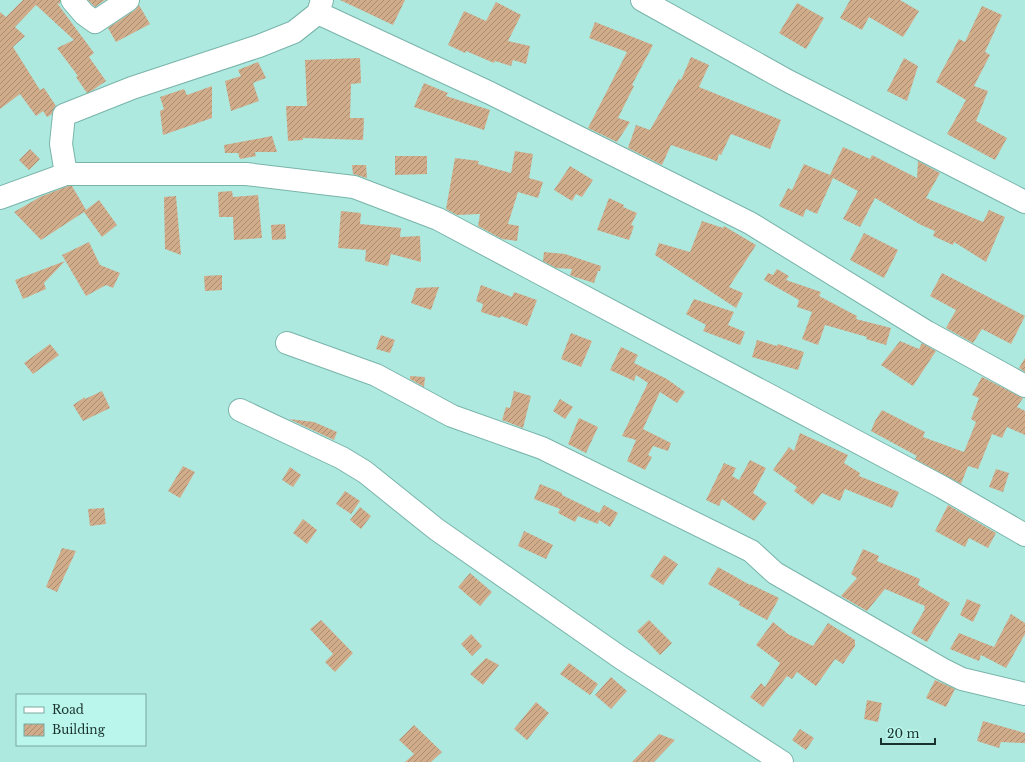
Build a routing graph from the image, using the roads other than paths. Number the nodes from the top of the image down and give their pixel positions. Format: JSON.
{"nodes":[{"id":1,"x":72,"y":0,"type":"edge"},
{"id":2,"x":128,"y":0,"type":"edge"},
{"id":3,"x":642,"y":0,"type":"edge"},
{"id":4,"x":320,"y":7,"type":"edge"},
{"id":5,"x":66,"y":174,"type":"junction"},
{"id":6,"x":0,"y":198,"type":"edge"},
{"id":7,"x":1025,"y":202,"type":"edge"},
{"id":8,"x":287,"y":343,"type":"dead end"},
{"id":9,"x":1025,"y":386,"type":"edge"},
{"id":10,"x":240,"y":410,"type":"dead end"},
{"id":11,"x":1025,"y":535,"type":"edge"},
{"id":12,"x":1025,"y":694,"type":"edge"},
{"id":13,"x":782,"y":762,"type":"edge"}],
"edges":[{"from":1,"to":2,"type":"street"},
{"from":3,"to":7,"type":"street"},
{"from":4,"to":5,"type":"street"},
{"from":4,"to":9,"type":"street"},
{"from":5,"to":6,"type":"street"},
{"from":5,"to":11,"type":"street"},
{"from":8,"to":12,"type":"street"},
{"from":10,"to":13,"type":"street"}]}
